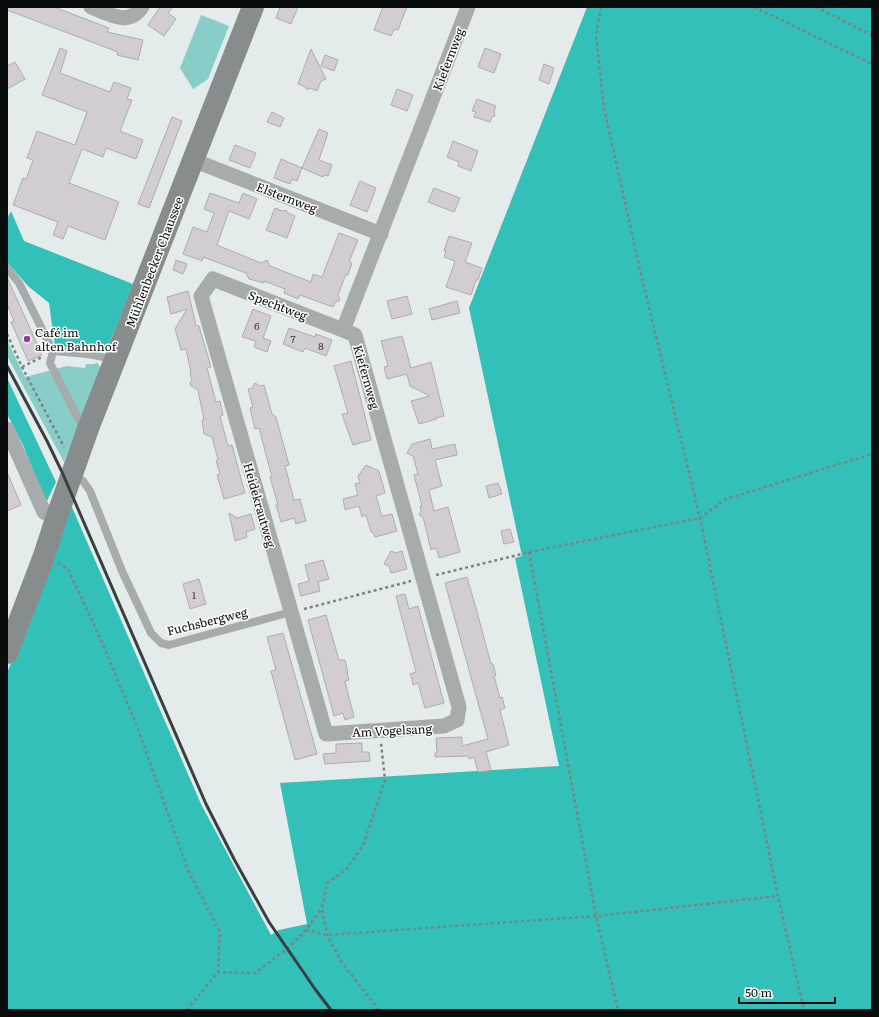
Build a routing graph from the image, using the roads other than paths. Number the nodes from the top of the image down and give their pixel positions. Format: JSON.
{"nodes":[{"id":1,"x":91,"y":7,"type":"edge"},
{"id":2,"x":142,"y":7,"type":"edge"},
{"id":3,"x":253,"y":7,"type":"edge"},
{"id":4,"x":468,"y":7,"type":"edge"},
{"id":5,"x":193,"y":160,"type":"junction"},
{"id":6,"x":381,"y":234,"type":"junction"},
{"id":7,"x":7,"y":268,"type":"edge"},
{"id":8,"x":213,"y":280,"type":"joint"},
{"id":9,"x":343,"y":330,"type":"junction"},
{"id":10,"x":53,"y":351,"type":"junction"},
{"id":11,"x":115,"y":361,"type":"junction"},
{"id":12,"x":90,"y":426,"type":"junction"},
{"id":13,"x":7,"y":429,"type":"edge"},
{"id":14,"x":71,"y":476,"type":"junction"},
{"id":15,"x":56,"y":519,"type":"junction"},
{"id":16,"x":291,"y":612,"type":"junction"},
{"id":17,"x":7,"y":653,"type":"edge"},
{"id":18,"x":457,"y":720,"type":"joint"},
{"id":19,"x":326,"y":734,"type":"joint"}],
"edges":[{"from":1,"to":2,"type":"street"},
{"from":3,"to":5,"type":"main road","name":"Mühlenbecker Chaussee"},
{"from":4,"to":6,"type":"street","name":"Kiefernweg"},
{"from":5,"to":6,"type":"street","name":"Elsternweg"},
{"from":5,"to":11,"type":"main road","name":"Mühlenbecker Chaussee"},
{"from":6,"to":9,"type":"street","name":"Kiefernweg"},
{"from":7,"to":10,"type":"lane"},
{"from":8,"to":9,"type":"street","name":"Spechtweg"},
{"from":8,"to":16,"type":"street","name":"Heidekrautweg"},
{"from":9,"to":18,"type":"street","name":"Kiefernweg"},
{"from":10,"to":11,"type":"lane"},
{"from":10,"to":12,"type":"lane"},
{"from":11,"to":12,"type":"main road","name":"Mühlenbecker Chaussee"},
{"from":12,"to":14,"type":"main road","name":"Mühlenbecker Chaussee"},
{"from":13,"to":15,"type":"street"},
{"from":14,"to":15,"type":"main road","name":"Mühlenbecker Chaussee"},
{"from":14,"to":16,"type":"lane","name":"Fuchsbergweg"},
{"from":15,"to":17,"type":"main road","name":"Mühlenbecker Chaussee"},
{"from":16,"to":19,"type":"street","name":"Heidekrautweg"},
{"from":18,"to":19,"type":"street","name":"Am Vogelsang"}]}
